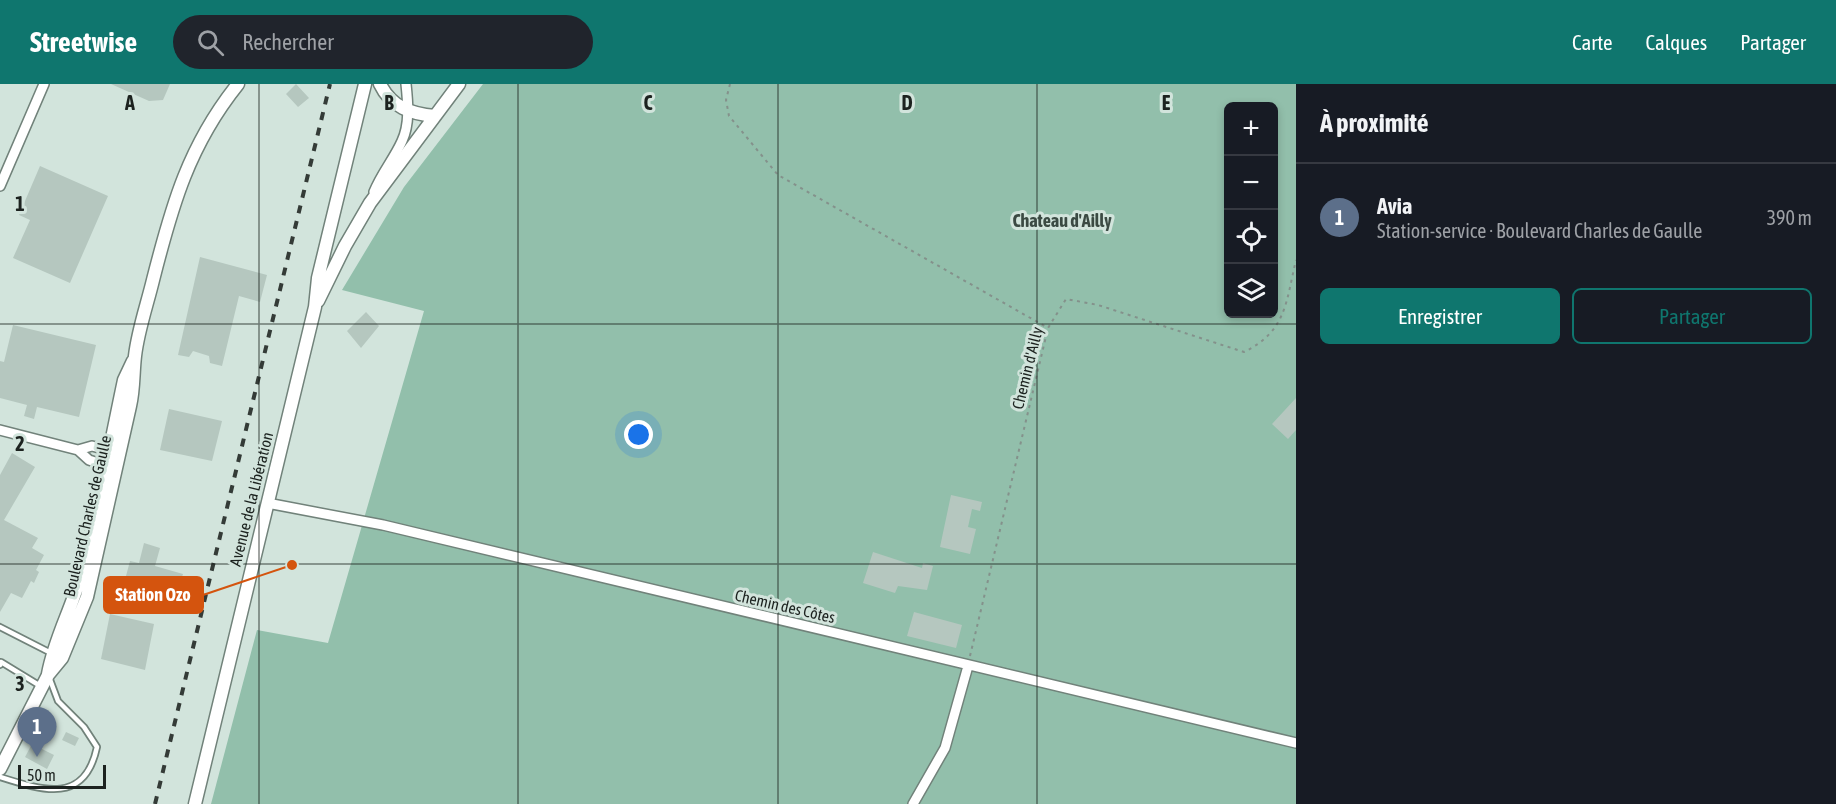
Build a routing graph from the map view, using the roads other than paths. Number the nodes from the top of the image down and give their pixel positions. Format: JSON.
{"nodes":[{"id":1,"x":44,"y":84,"type":"edge"},
{"id":2,"x":238,"y":84,"type":"edge"},
{"id":3,"x":365,"y":84,"type":"edge"},
{"id":4,"x":380,"y":84,"type":"edge"},
{"id":5,"x":406,"y":84,"type":"edge"},
{"id":6,"x":459,"y":84,"type":"edge"},
{"id":7,"x":407,"y":110,"type":"junction"},
{"id":8,"x":435,"y":116,"type":"junction"},
{"id":9,"x":0,"y":186,"type":"edge"},
{"id":10,"x":370,"y":203,"type":"junction"},
{"id":11,"x":315,"y":308,"type":"junction"},
{"id":12,"x":0,"y":430,"type":"edge"},
{"id":13,"x":78,"y":450,"type":"junction"},
{"id":14,"x":114,"y":452,"type":"junction"},
{"id":15,"x":111,"y":467,"type":"junction"},
{"id":16,"x":267,"y":503,"type":"junction"},
{"id":17,"x":0,"y":627,"type":"edge"},
{"id":18,"x":57,"y":655,"type":"junction"},
{"id":19,"x":0,"y":663,"type":"edge"},
{"id":20,"x":968,"y":666,"type":"junction"},
{"id":21,"x":48,"y":675,"type":"junction"},
{"id":22,"x":42,"y":687,"type":"junction"},
{"id":23,"x":1296,"y":743,"type":"edge"},
{"id":24,"x":0,"y":768,"type":"edge"},
{"id":25,"x":0,"y":777,"type":"edge"},
{"id":26,"x":195,"y":804,"type":"edge"},
{"id":27,"x":913,"y":804,"type":"edge"}],
"edges":[{"from":1,"to":9,"type":"street"},
{"from":2,"to":14,"type":"street","name":"Boulevard Charles de Gaulle"},
{"from":3,"to":11,"type":"street"},
{"from":4,"to":7,"type":"street"},
{"from":5,"to":7,"type":"street"},
{"from":6,"to":8,"type":"street"},
{"from":7,"to":8,"type":"street"},
{"from":7,"to":10,"type":"street"},
{"from":8,"to":10,"type":"street"},
{"from":10,"to":11,"type":"street"},
{"from":11,"to":16,"type":"street","name":"Avenue de la Libération"},
{"from":12,"to":13,"type":"street"},
{"from":13,"to":14,"type":"street"},
{"from":13,"to":15,"type":"street"},
{"from":14,"to":15,"type":"street","name":"Boulevard Charles de Gaulle"},
{"from":15,"to":18,"type":"street","name":"Boulevard Charles de Gaulle"},
{"from":16,"to":20,"type":"street","name":"Chemin des Côtes"},
{"from":16,"to":26,"type":"street","name":"Avenue de la Libération"},
{"from":17,"to":18,"type":"lane"},
{"from":18,"to":21,"type":"street","name":"Boulevard Charles de Gaulle"},
{"from":19,"to":22,"type":"lane"},
{"from":20,"to":23,"type":"street","name":"Chemin des Côtes"},
{"from":20,"to":27,"type":"street"},
{"from":21,"to":22,"type":"street","name":"Boulevard Charles de Gaulle"},
{"from":21,"to":25,"type":"lane"},
{"from":22,"to":24,"type":"street","name":"Boulevard Charles de Gaulle"}]}
